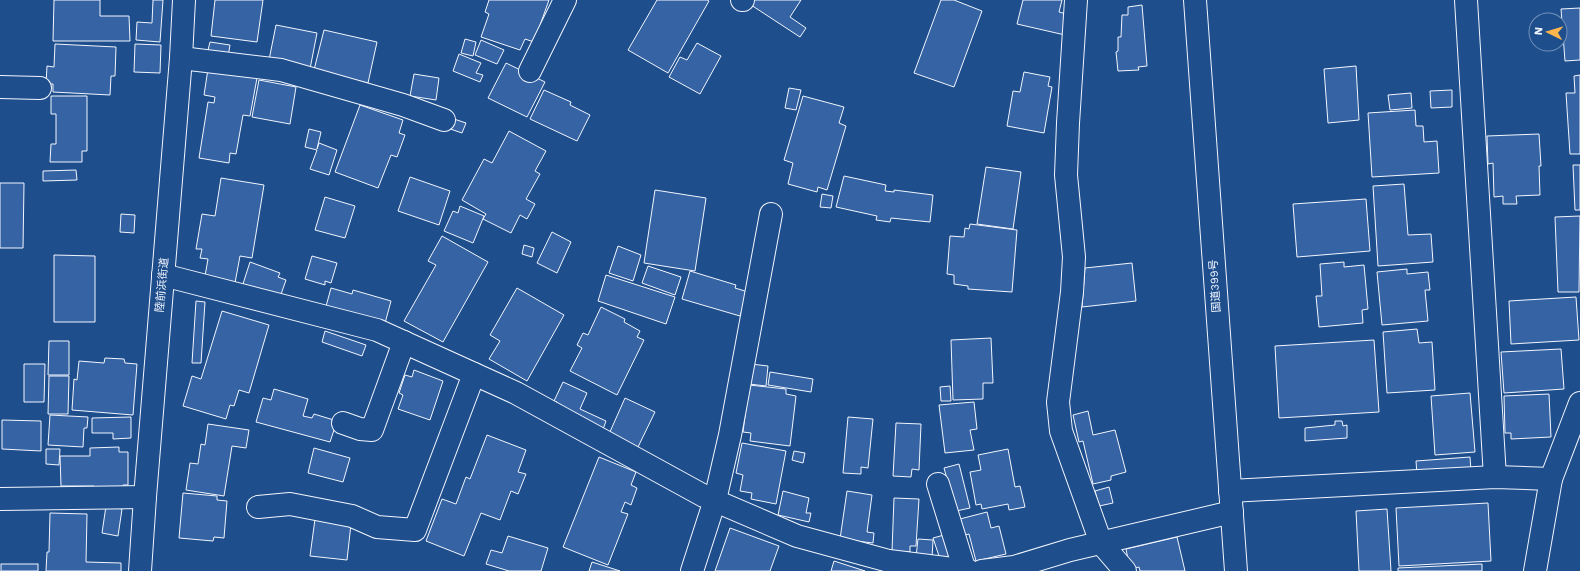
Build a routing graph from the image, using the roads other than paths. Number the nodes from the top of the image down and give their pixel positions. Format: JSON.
{"nodes":[{"id":1,"x":184,"y":0,"type":"edge"},
{"id":2,"x":565,"y":0,"type":"edge"},
{"id":3,"x":1076,"y":0,"type":"edge"},
{"id":4,"x":1195,"y":0,"type":"edge"},
{"id":5,"x":1466,"y":0,"type":"edge"},
{"id":6,"x":181,"y":58,"type":"junction"},
{"id":7,"x":530,"y":71,"type":"dead end"},
{"id":8,"x":0,"y":87,"type":"edge"},
{"id":9,"x":40,"y":88,"type":"dead end"},
{"id":10,"x":444,"y":120,"type":"dead end"},
{"id":11,"x":771,"y":214,"type":"dead end"},
{"id":12,"x":163,"y":275,"type":"junction"},
{"id":13,"x":404,"y":342,"type":"junction"},
{"id":14,"x":474,"y":374,"type":"junction"},
{"id":15,"x":1580,"y":403,"type":"edge"},
{"id":16,"x":343,"y":423,"type":"dead end"},
{"id":17,"x":1495,"y":477,"type":"junction"},
{"id":18,"x":1551,"y":479,"type":"junction"},
{"id":19,"x":938,"y":484,"type":"dead end"},
{"id":20,"x":145,"y":497,"type":"junction"},
{"id":21,"x":0,"y":499,"type":"edge"},
{"id":22,"x":715,"y":500,"type":"junction"},
{"id":23,"x":1231,"y":502,"type":"junction"},
{"id":24,"x":258,"y":507,"type":"dead end"},
{"id":25,"x":1101,"y":543,"type":"junction"},
{"id":26,"x":965,"y":570,"type":"edge"},
{"id":27,"x":140,"y":571,"type":"edge"},
{"id":28,"x":692,"y":571,"type":"edge"},
{"id":29,"x":969,"y":571,"type":"edge"},
{"id":30,"x":982,"y":571,"type":"edge"},
{"id":31,"x":1125,"y":571,"type":"edge"},
{"id":32,"x":1236,"y":571,"type":"edge"},
{"id":33,"x":1535,"y":571,"type":"edge"}],
"edges":[{"from":1,"to":6,"type":"main road","name":"陸前浜街道"},
{"from":2,"to":7,"type":"main road"},
{"from":3,"to":25,"type":"main road"},
{"from":4,"to":23,"type":"main road","name":"国道399号"},
{"from":5,"to":17,"type":"main road"},
{"from":6,"to":10,"type":"main road"},
{"from":6,"to":12,"type":"main road","name":"陸前浜街道"},
{"from":8,"to":9,"type":"main road"},
{"from":11,"to":22,"type":"main road"},
{"from":12,"to":13,"type":"main road"},
{"from":12,"to":20,"type":"main road","name":"陸前浜街道"},
{"from":13,"to":14,"type":"main road"},
{"from":13,"to":16,"type":"main road"},
{"from":14,"to":22,"type":"main road"},
{"from":14,"to":24,"type":"main road"},
{"from":15,"to":18,"type":"main road"},
{"from":17,"to":18,"type":"main road"},
{"from":17,"to":23,"type":"main road"},
{"from":18,"to":33,"type":"main road"},
{"from":19,"to":26,"type":"main road"},
{"from":20,"to":21,"type":"main road"},
{"from":20,"to":27,"type":"main road","name":"陸前浜街道"},
{"from":22,"to":26,"type":"main road"},
{"from":22,"to":28,"type":"main road"},
{"from":23,"to":25,"type":"main road"},
{"from":23,"to":32,"type":"main road","name":"国道399号"},
{"from":25,"to":30,"type":"main road"},
{"from":25,"to":31,"type":"main road"},
{"from":26,"to":29,"type":"main road"}]}
